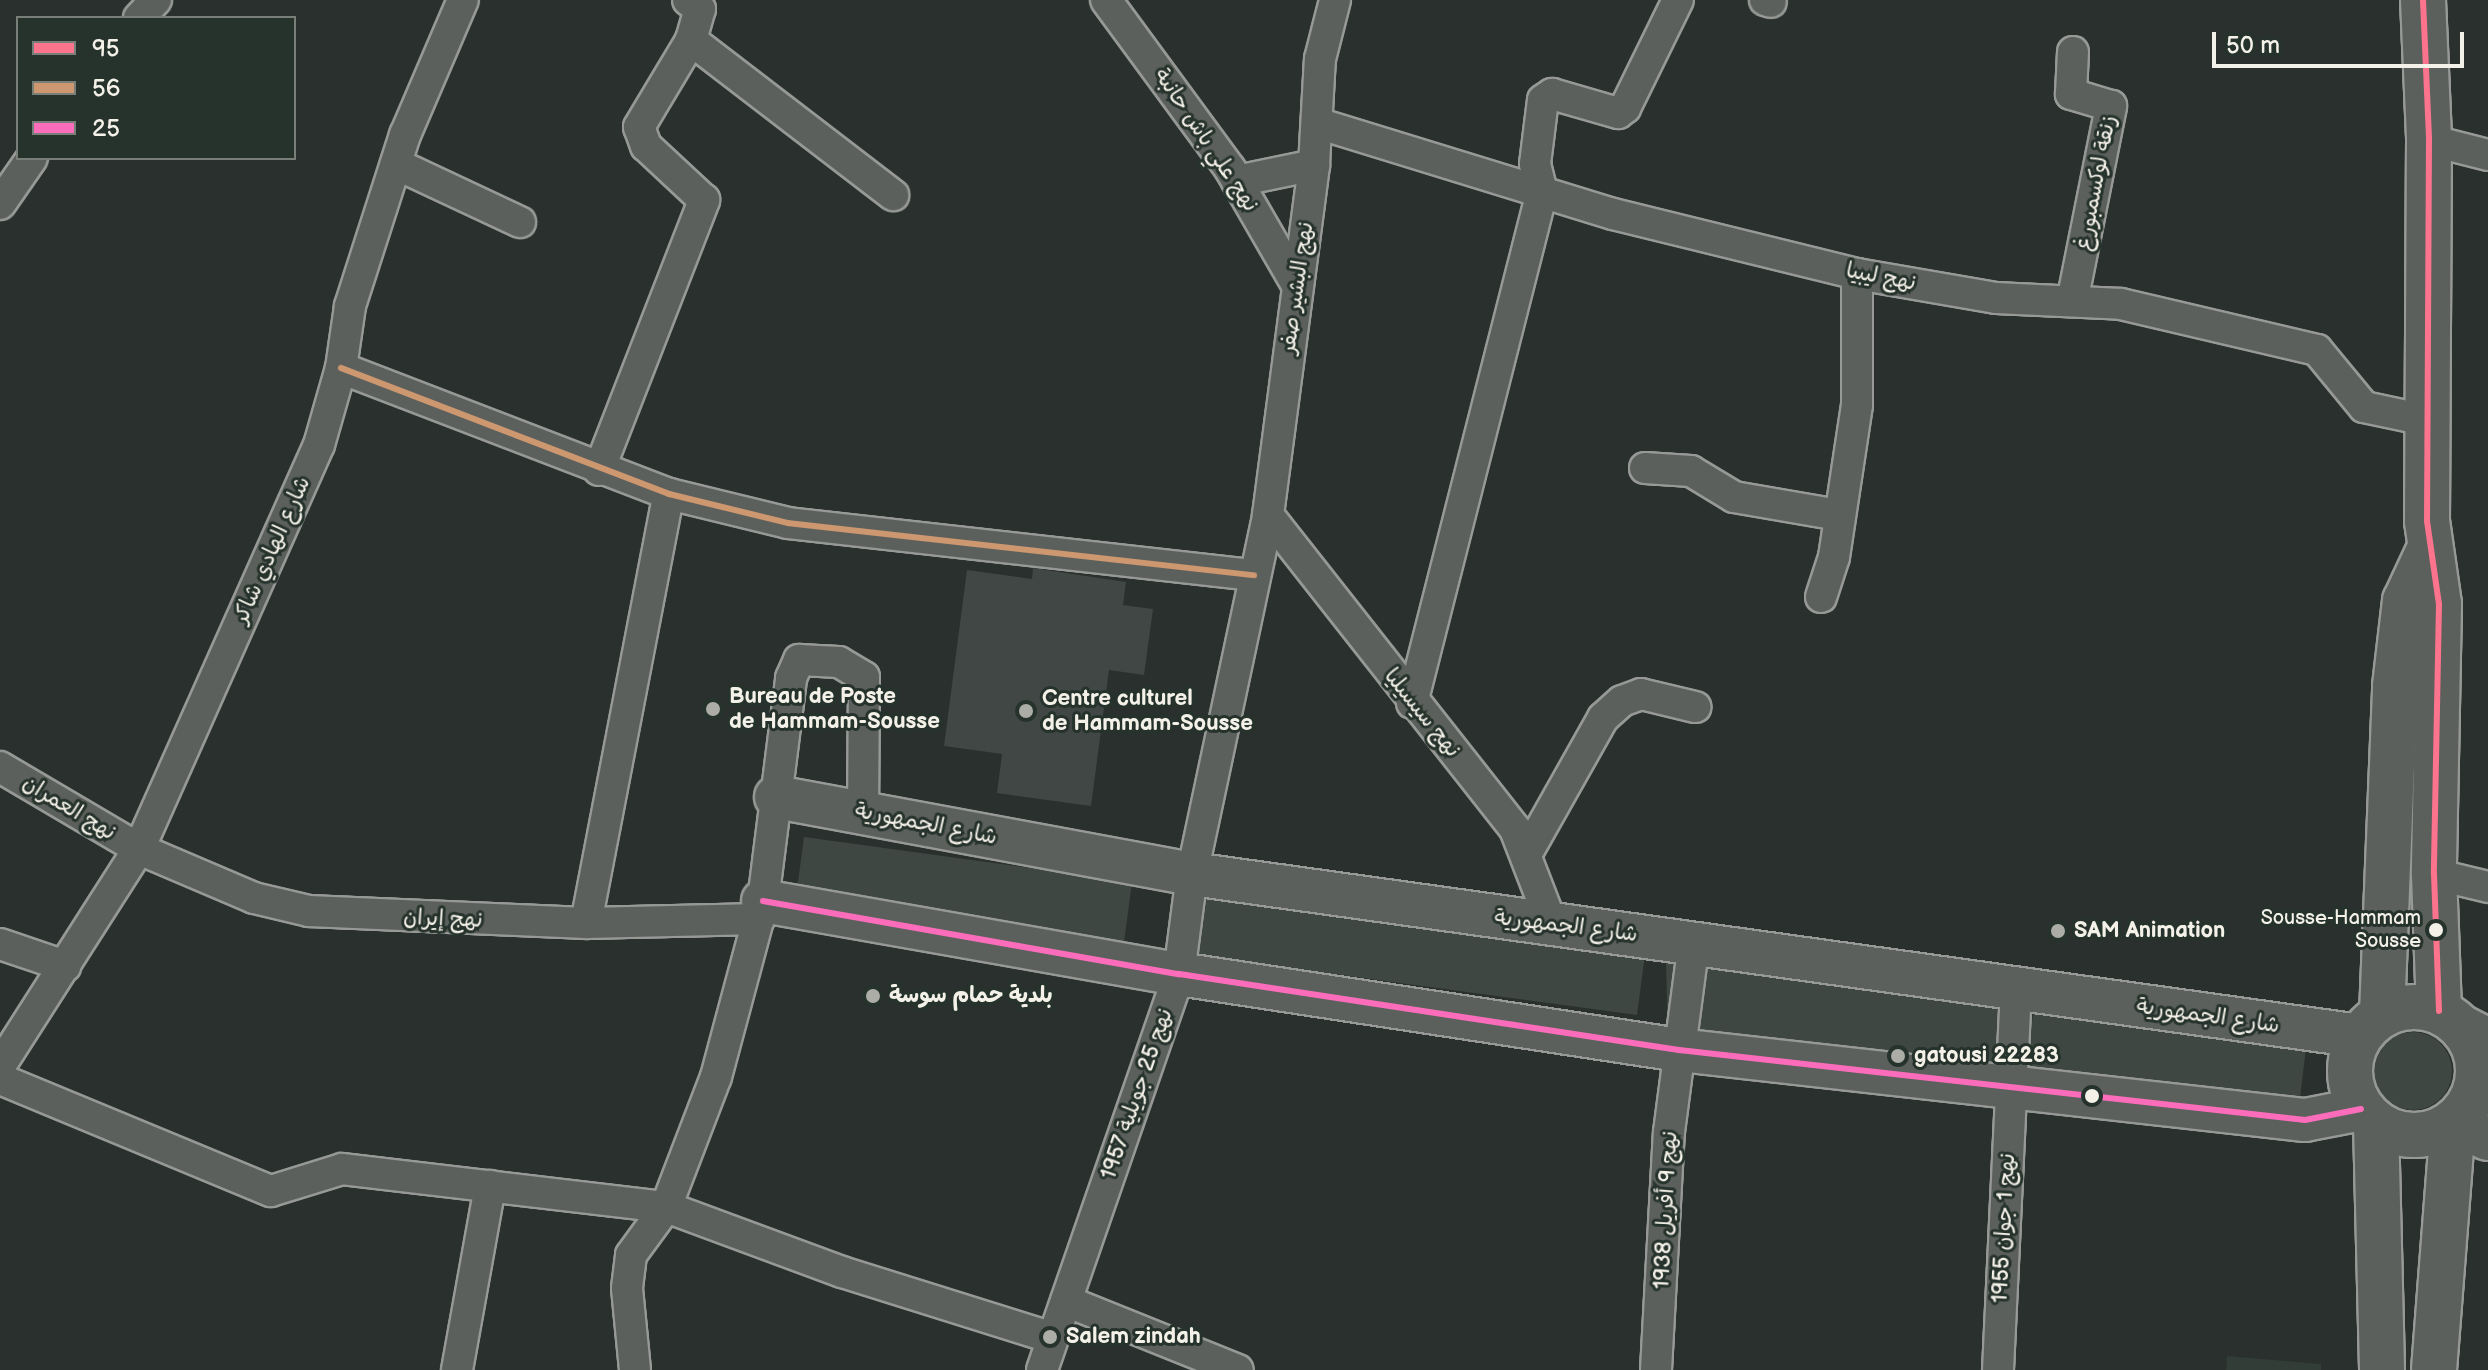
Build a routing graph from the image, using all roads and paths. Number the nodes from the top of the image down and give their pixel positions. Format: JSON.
{"nodes":[{"id":1,"x":156,"y":0,"type":"edge"},
{"id":2,"x":463,"y":0,"type":"edge"},
{"id":3,"x":688,"y":0,"type":"edge"},
{"id":4,"x":1106,"y":0,"type":"edge"},
{"id":5,"x":1335,"y":0,"type":"edge"},
{"id":6,"x":1678,"y":0,"type":"edge"},
{"id":7,"x":2423,"y":0,"type":"edge"},
{"id":8,"x":141,"y":16,"type":"edge"},
{"id":9,"x":691,"y":40,"type":"junction"},
{"id":10,"x":2073,"y":52,"type":"dead end"},
{"id":11,"x":1317,"y":123,"type":"junction"},
{"id":12,"x":2429,"y":140,"type":"junction"},
{"id":13,"x":2488,"y":155,"type":"edge"},
{"id":14,"x":31,"y":160,"type":"edge"},
{"id":15,"x":396,"y":164,"type":"junction"},
{"id":16,"x":1314,"y":165,"type":"junction"},
{"id":17,"x":1237,"y":181,"type":"junction"},
{"id":18,"x":1542,"y":192,"type":"junction"},
{"id":19,"x":893,"y":195,"type":"dead end"},
{"id":20,"x":0,"y":204,"type":"edge"},
{"id":21,"x":520,"y":222,"type":"dead end"},
{"id":22,"x":1857,"y":274,"type":"junction"},
{"id":23,"x":1297,"y":285,"type":"junction"},
{"id":24,"x":2073,"y":297,"type":"junction"},
{"id":25,"x":341,"y":368,"type":"junction"},
{"id":26,"x":2430,"y":421,"type":"junction"},
{"id":27,"x":1645,"y":468,"type":"dead end"},
{"id":28,"x":599,"y":470,"type":"junction"},
{"id":29,"x":669,"y":494,"type":"junction"},
{"id":30,"x":1268,"y":515,"type":"junction"},
{"id":31,"x":1838,"y":515,"type":"junction"},
{"id":32,"x":2428,"y":552,"type":"junction"},
{"id":33,"x":1254,"y":575,"type":"junction"},
{"id":34,"x":1821,"y":597,"type":"dead end"},
{"id":35,"x":1412,"y":703,"type":"junction"},
{"id":36,"x":1695,"y":707,"type":"dead end"},
{"id":37,"x":0,"y":767,"type":"edge"},
{"id":38,"x":776,"y":797,"type":"junction"},
{"id":39,"x":863,"y":813,"type":"junction"},
{"id":40,"x":139,"y":849,"type":"junction"},
{"id":41,"x":1527,"y":853,"type":"junction"},
{"id":42,"x":1192,"y":874,"type":"junction"},
{"id":43,"x":2434,"y":874,"type":"junction"},
{"id":44,"x":2488,"y":887,"type":"edge"},
{"id":45,"x":761,"y":910,"type":"junction"},
{"id":46,"x":586,"y":923,"type":"junction"},
{"id":47,"x":1552,"y":925,"type":"junction"},
{"id":48,"x":1694,"y":943,"type":"junction"},
{"id":49,"x":0,"y":944,"type":"edge"},
{"id":50,"x":65,"y":966,"type":"junction"},
{"id":51,"x":1179,"y":974,"type":"junction"},
{"id":52,"x":2016,"y":988,"type":"junction"},
{"id":53,"x":2371,"y":1025,"type":"junction"},
{"id":54,"x":2463,"y":1026,"type":"edge"},
{"id":55,"x":1679,"y":1050,"type":"junction"},
{"id":56,"x":0,"y":1066,"type":"edge"},
{"id":57,"x":0,"y":1079,"type":"edge"},
{"id":58,"x":2010,"y":1087,"type":"junction"},
{"id":59,"x":2368,"y":1116,"type":"junction"},
{"id":60,"x":2470,"y":1131,"type":"edge"},
{"id":61,"x":490,"y":1186,"type":"junction"},
{"id":62,"x":666,"y":1207,"type":"junction"},
{"id":63,"x":1066,"y":1301,"type":"junction"},
{"id":64,"x":1050,"y":1337,"type":"junction"},
{"id":65,"x":457,"y":1370,"type":"edge"},
{"id":66,"x":635,"y":1370,"type":"edge"},
{"id":67,"x":1042,"y":1370,"type":"edge"},
{"id":68,"x":1238,"y":1370,"type":"edge"},
{"id":69,"x":1656,"y":1370,"type":"edge"},
{"id":70,"x":1998,"y":1370,"type":"edge"},
{"id":71,"x":2382,"y":1370,"type":"edge"},
{"id":72,"x":2434,"y":1370,"type":"edge"}],
"edges":[{"from":1,"to":8,"type":"street"},
{"from":2,"to":15,"type":"street","name":"شارع الهادي شاكر"},
{"from":3,"to":9,"type":"street"},
{"from":4,"to":17,"type":"street","name":"نهج علي باش حانبة"},
{"from":5,"to":11,"type":"street","name":"نهج البشير صفر"},
{"from":6,"to":18,"type":"street"},
{"from":7,"to":12,"type":"main road"},
{"from":9,"to":19,"type":"street"},
{"from":9,"to":28,"type":"street"},
{"from":10,"to":24,"type":"street","name":"زنقة لوكسمبورغ"},
{"from":11,"to":16,"type":"street","name":"نهج البشير صفر"},
{"from":11,"to":18,"type":"street","name":"نهج ليبيا"},
{"from":12,"to":13,"type":"street"},
{"from":12,"to":26,"type":"main road"},
{"from":14,"to":20,"type":"street"},
{"from":15,"to":21,"type":"street"},
{"from":15,"to":25,"type":"street","name":"شارع الهادي شاكر"},
{"from":16,"to":17,"type":"street"},
{"from":16,"to":23,"type":"street","name":"نهج البشير صفر"},
{"from":17,"to":23,"type":"street","name":"نهج علي باش حانبة"},
{"from":18,"to":22,"type":"street","name":"نهج ليبيا"},
{"from":18,"to":35,"type":"street"},
{"from":22,"to":24,"type":"street","name":"نهج ليبيا"},
{"from":22,"to":31,"type":"street"},
{"from":23,"to":30,"type":"street","name":"نهج البشير صفر"},
{"from":24,"to":26,"type":"street","name":"نهج ليبيا"},
{"from":25,"to":28,"type":"street"},
{"from":25,"to":40,"type":"street","name":"شارع الهادي شاكر"},
{"from":26,"to":32,"type":"main road"},
{"from":27,"to":31,"type":"street"},
{"from":28,"to":29,"type":"street"},
{"from":29,"to":33,"type":"street"},
{"from":29,"to":46,"type":"street"},
{"from":30,"to":33,"type":"street","name":"نهج البشير صفر"},
{"from":30,"to":35,"type":"street","name":"نهج سيسيليا"},
{"from":31,"to":34,"type":"street"},
{"from":32,"to":43,"type":"main road"},
{"from":32,"to":53,"type":"main road"},
{"from":33,"to":42,"type":"street","name":"نهج 25 جويلية 1957"},
{"from":35,"to":41,"type":"street","name":"نهج سيسيليا"},
{"from":36,"to":41,"type":"street"},
{"from":37,"to":40,"type":"street","name":"نهج العمران"},
{"from":38,"to":39,"type":"street","name":"شارع الجمهورية"},
{"from":38,"to":39,"type":"street"},
{"from":38,"to":45,"type":"street"},
{"from":39,"to":42,"type":"street","name":"شارع الجمهورية"},
{"from":40,"to":46,"type":"street","name":"نهج إيران"},
{"from":40,"to":50,"type":"street","name":"شارع الهادي شاكر"},
{"from":41,"to":47,"type":"street","name":"نهج سيسيليا"},
{"from":42,"to":47,"type":"street","name":"شارع الجمهورية"},
{"from":42,"to":51,"type":"street","name":"نهج 25 جويلية 1957"},
{"from":43,"to":44,"type":"street"},
{"from":43,"to":54,"type":"main road"},
{"from":45,"to":46,"type":"street","name":"نهج إيران"},
{"from":45,"to":51,"type":"street"},
{"from":45,"to":62,"type":"street"},
{"from":47,"to":48,"type":"street","name":"شارع الجمهورية"},
{"from":48,"to":52,"type":"street","name":"شارع الجمهورية"},
{"from":48,"to":55,"type":"street","name":"نهج 9 أفريل 1938"},
{"from":49,"to":50,"type":"street"},
{"from":50,"to":56,"type":"street","name":"شارع الهادي شاكر"},
{"from":51,"to":55,"type":"street"},
{"from":51,"to":63,"type":"street","name":"نهج 25 جويلية 1957"},
{"from":52,"to":53,"type":"street","name":"شارع الجمهورية"},
{"from":52,"to":58,"type":"street","name":"نهج 1 جوان 1955"},
{"from":53,"to":54,"type":"main road"},
{"from":53,"to":59,"type":"main road"},
{"from":54,"to":60,"type":"main road"},
{"from":55,"to":58,"type":"street"},
{"from":55,"to":69,"type":"street","name":"نهج 9 أفريل 1938"},
{"from":57,"to":61,"type":"street"},
{"from":58,"to":59,"type":"street"},
{"from":58,"to":70,"type":"street","name":"نهج 1 جوان 1955"},
{"from":59,"to":60,"type":"main road"},
{"from":59,"to":71,"type":"main road"},
{"from":60,"to":72,"type":"main road"},
{"from":61,"to":62,"type":"street"},
{"from":61,"to":65,"type":"street"},
{"from":62,"to":64,"type":"street"},
{"from":62,"to":66,"type":"street"},
{"from":63,"to":64,"type":"street","name":"نهج 25 جويلية 1957"},
{"from":63,"to":68,"type":"street"},
{"from":64,"to":67,"type":"street","name":"نهج 25 جويلية 1957"}]}
